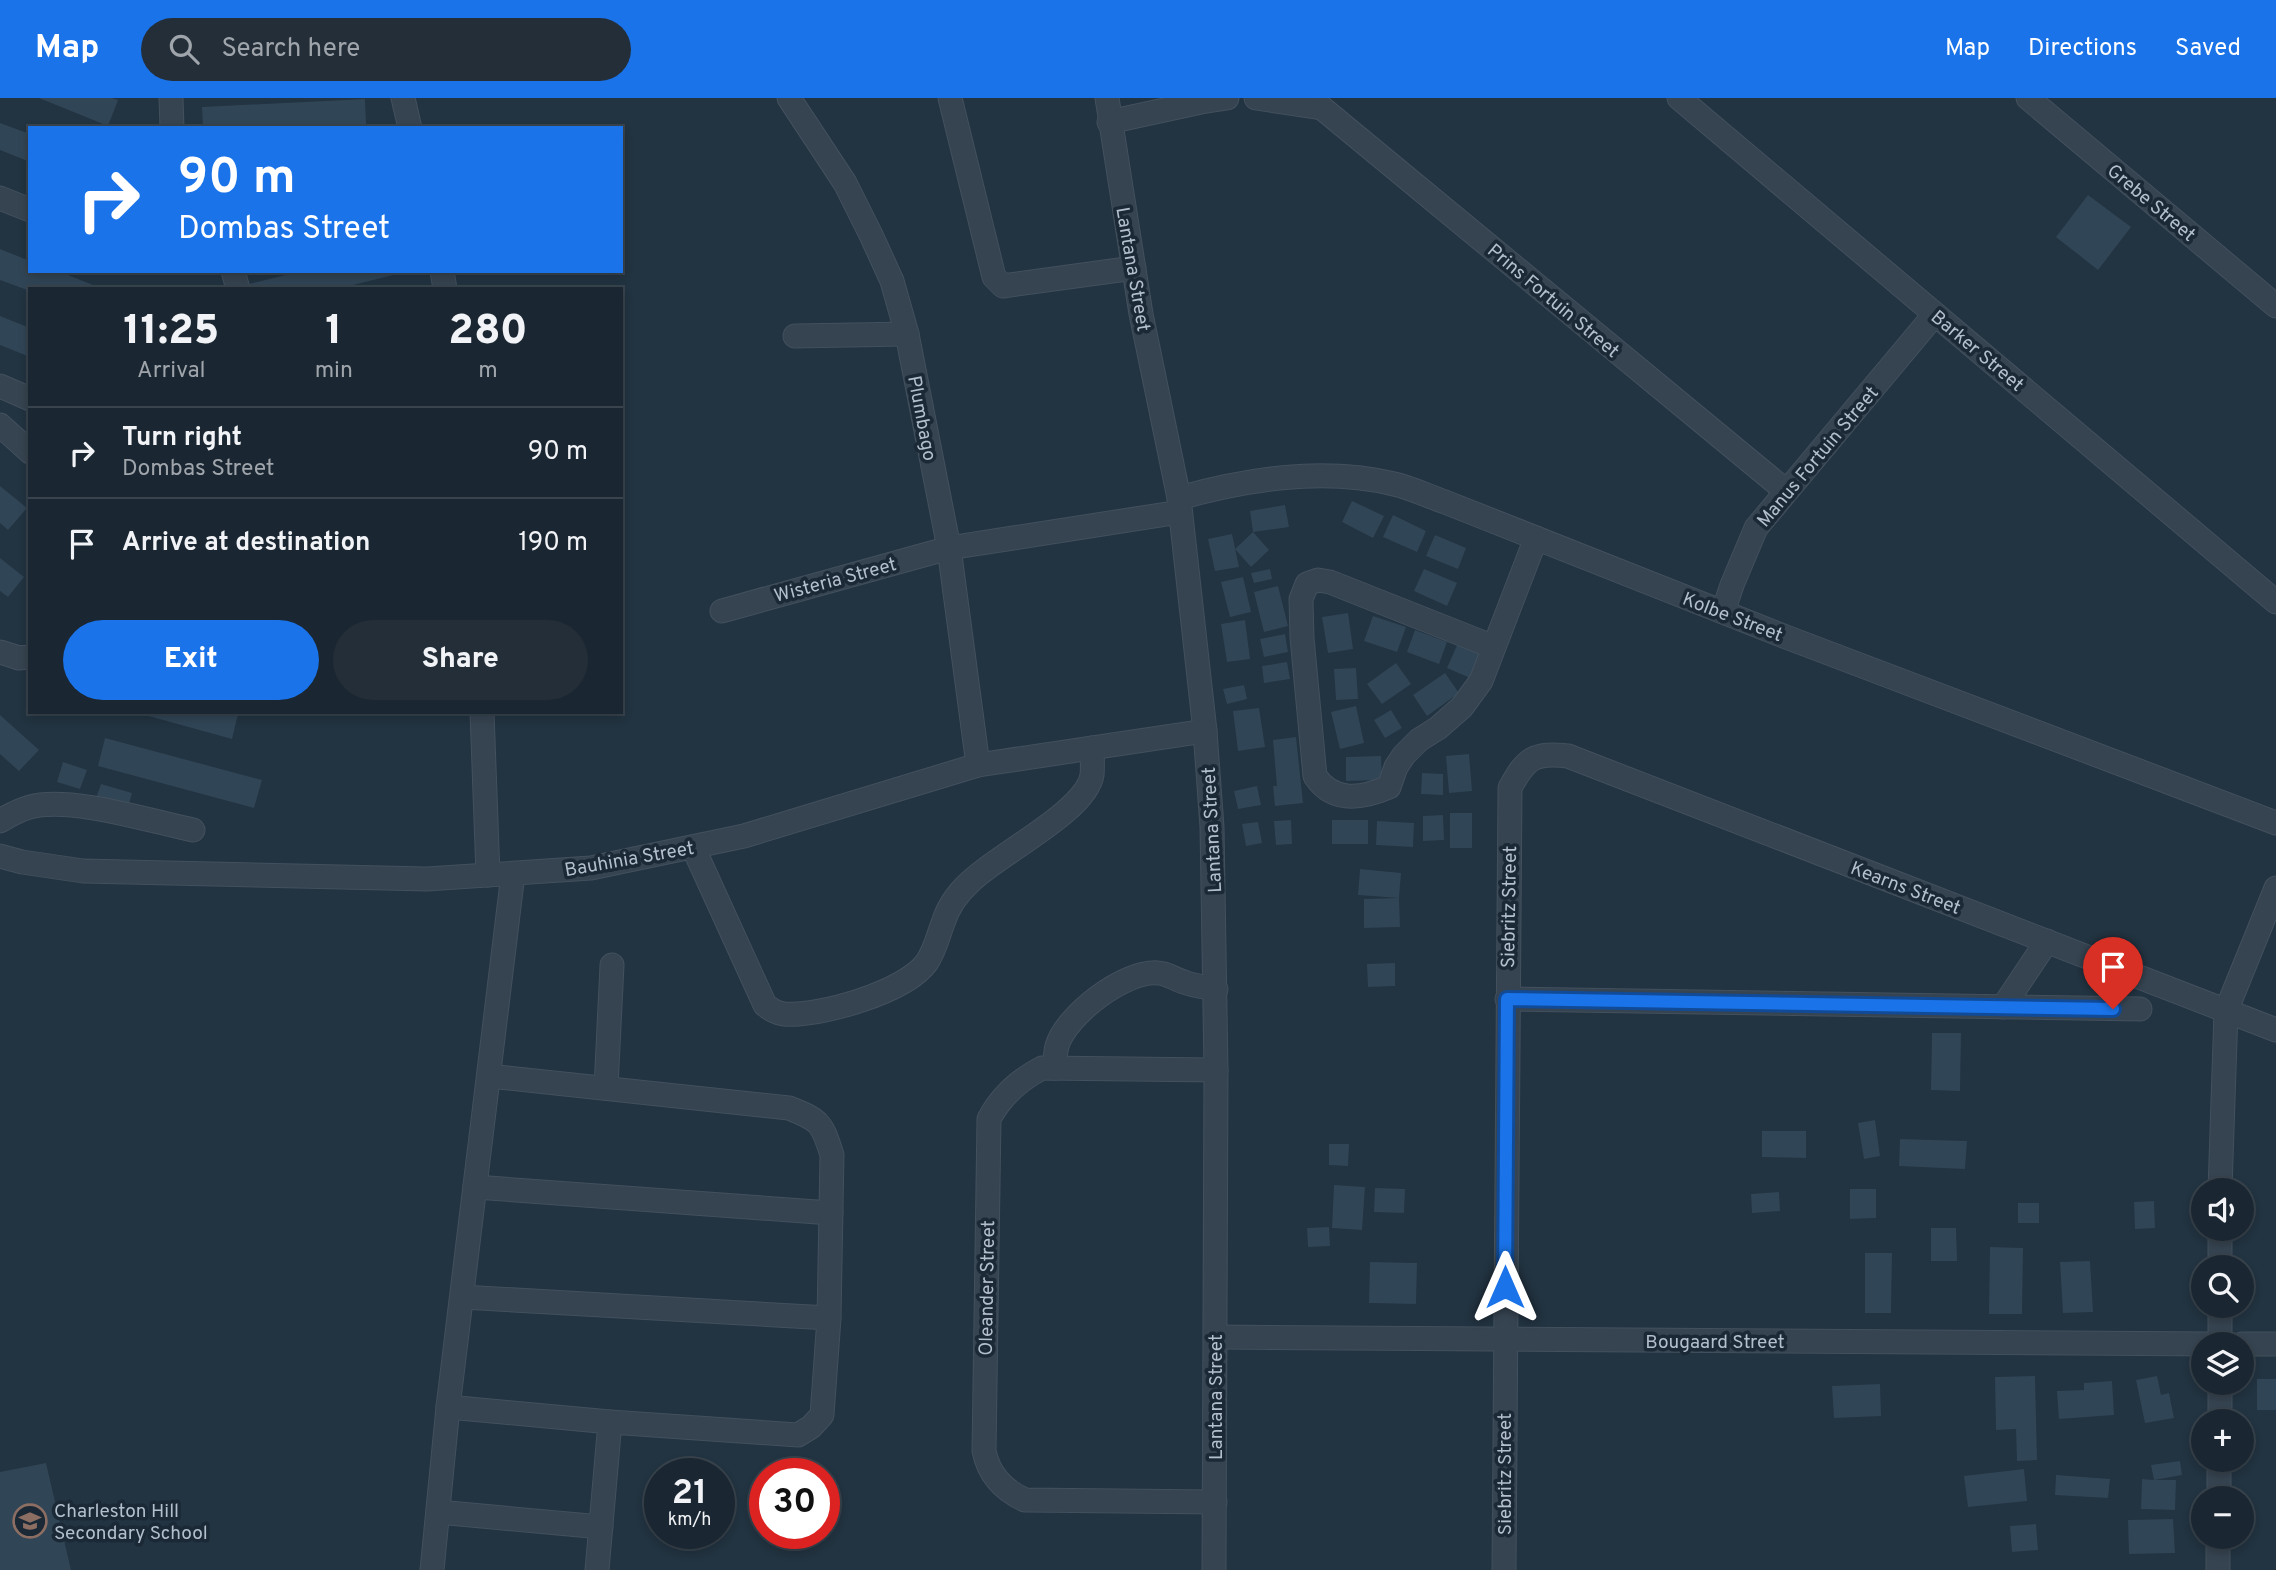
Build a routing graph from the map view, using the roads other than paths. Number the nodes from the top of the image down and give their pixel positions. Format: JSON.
{"nodes":[{"id":1,"x":171,"y":98,"type":"edge"},
{"id":2,"x":403,"y":98,"type":"edge"},
{"id":3,"x":789,"y":98,"type":"edge"},
{"id":4,"x":950,"y":98,"type":"edge"},
{"id":5,"x":1107,"y":98,"type":"edge"},
{"id":6,"x":1227,"y":98,"type":"edge"},
{"id":7,"x":1256,"y":98,"type":"edge"},
{"id":8,"x":1679,"y":98,"type":"edge"},
{"id":9,"x":2028,"y":98,"type":"edge"},
{"id":10,"x":1322,"y":103,"type":"edge"},
{"id":11,"x":1109,"y":122,"type":"junction"},
{"id":12,"x":172,"y":126,"type":"edge"},
{"id":13,"x":410,"y":126,"type":"edge"},
{"id":14,"x":0,"y":198,"type":"edge"},
{"id":15,"x":28,"y":208,"type":"edge"},
{"id":16,"x":1134,"y":268,"type":"junction"},
{"id":17,"x":2276,"y":306,"type":"edge"},
{"id":18,"x":1935,"y":314,"type":"junction"},
{"id":19,"x":907,"y":334,"type":"junction"},
{"id":20,"x":795,"y":336,"type":"dead end"},
{"id":21,"x":0,"y":386,"type":"edge"},
{"id":22,"x":28,"y":398,"type":"edge"},
{"id":23,"x":0,"y":425,"type":"edge"},
{"id":24,"x":28,"y":450,"type":"edge"},
{"id":25,"x":1786,"y":491,"type":"junction"},
{"id":26,"x":1179,"y":505,"type":"junction"},
{"id":27,"x":1536,"y":538,"type":"junction"},
{"id":28,"x":949,"y":548,"type":"junction"},
{"id":29,"x":2276,"y":602,"type":"edge"},
{"id":30,"x":722,"y":611,"type":"dead end"},
{"id":31,"x":1723,"y":612,"type":"junction"},
{"id":32,"x":1494,"y":647,"type":"junction"},
{"id":33,"x":0,"y":653,"type":"edge"},
{"id":34,"x":28,"y":657,"type":"edge"},
{"id":35,"x":482,"y":714,"type":"edge"},
{"id":36,"x":1205,"y":731,"type":"junction"},
{"id":37,"x":1092,"y":748,"type":"junction"},
{"id":38,"x":1533,"y":757,"type":"joint"},
{"id":39,"x":978,"y":765,"type":"junction"},
{"id":40,"x":0,"y":821,"type":"edge"},
{"id":41,"x":2276,"y":823,"type":"edge"},
{"id":42,"x":193,"y":830,"type":"dead end"},
{"id":43,"x":693,"y":847,"type":"junction"},
{"id":44,"x":0,"y":856,"type":"edge"},
{"id":45,"x":513,"y":874,"type":"junction"},
{"id":46,"x":488,"y":875,"type":"junction"},
{"id":47,"x":2276,"y":888,"type":"edge"},
{"id":48,"x":2047,"y":941,"type":"junction"},
{"id":49,"x":612,"y":965,"type":"dead end"},
{"id":50,"x":1216,"y":989,"type":"junction"},
{"id":51,"x":1507,"y":999,"type":"junction"},
{"id":52,"x":2003,"y":1007,"type":"junction"},
{"id":53,"x":2140,"y":1009,"type":"dead end"},
{"id":54,"x":2226,"y":1011,"type":"junction"},
{"id":55,"x":2276,"y":1030,"type":"edge"},
{"id":56,"x":1055,"y":1068,"type":"junction"},
{"id":57,"x":1216,"y":1070,"type":"junction"},
{"id":58,"x":489,"y":1076,"type":"junction"},
{"id":59,"x":606,"y":1088,"type":"junction"},
{"id":60,"x":2220,"y":1178,"type":"edge"},
{"id":61,"x":475,"y":1187,"type":"junction"},
{"id":62,"x":831,"y":1213,"type":"junction"},
{"id":63,"x":461,"y":1297,"type":"junction"},
{"id":64,"x":829,"y":1318,"type":"junction"},
{"id":65,"x":1216,"y":1337,"type":"junction"},
{"id":66,"x":1505,"y":1340,"type":"junction"},
{"id":67,"x":2191,"y":1344,"type":"edge"},
{"id":68,"x":2254,"y":1344,"type":"edge"},
{"id":69,"x":2276,"y":1345,"type":"edge"},
{"id":70,"x":448,"y":1407,"type":"junction"},
{"id":71,"x":610,"y":1422,"type":"junction"},
{"id":72,"x":1215,"y":1502,"type":"junction"},
{"id":73,"x":438,"y":1512,"type":"junction"},
{"id":74,"x":601,"y":1527,"type":"junction"},
{"id":75,"x":2218,"y":1549,"type":"edge"},
{"id":76,"x":432,"y":1570,"type":"edge"},
{"id":77,"x":597,"y":1570,"type":"edge"},
{"id":78,"x":1214,"y":1570,"type":"edge"},
{"id":79,"x":1504,"y":1570,"type":"edge"},
{"id":80,"x":2218,"y":1570,"type":"edge"}],
"edges":[{"from":1,"to":12,"type":"street"},
{"from":2,"to":13,"type":"street"},
{"from":3,"to":19,"type":"street","name":"Plumbago"},
{"from":4,"to":16,"type":"street"},
{"from":5,"to":11,"type":"street","name":"Lantana Street"},
{"from":6,"to":11,"type":"street"},
{"from":7,"to":10,"type":"street"},
{"from":8,"to":18,"type":"street","name":"Barker Street"},
{"from":9,"to":17,"type":"street","name":"Grebe Street"},
{"from":10,"to":25,"type":"street","name":"Prins Fortuin Street"},
{"from":11,"to":16,"type":"street","name":"Lantana Street"},
{"from":14,"to":15,"type":"street"},
{"from":16,"to":26,"type":"street","name":"Lantana Street"},
{"from":18,"to":25,"type":"street","name":"Manus Fortuin Street"},
{"from":18,"to":29,"type":"street","name":"Barker Street"},
{"from":19,"to":20,"type":"street"},
{"from":19,"to":28,"type":"street","name":"Plumbago"},
{"from":21,"to":22,"type":"street"},
{"from":23,"to":24,"type":"street"},
{"from":25,"to":31,"type":"street","name":"Manus Fortuin Street"},
{"from":26,"to":27,"type":"street","name":"Kolbe Street"},
{"from":26,"to":28,"type":"street","name":"Wisteria Street"},
{"from":26,"to":36,"type":"street","name":"Lantana Street"},
{"from":27,"to":31,"type":"street","name":"Kolbe Street"},
{"from":27,"to":32,"type":"street"},
{"from":28,"to":30,"type":"street","name":"Wisteria Street"},
{"from":28,"to":39,"type":"street","name":"Plumbago"},
{"from":31,"to":41,"type":"street","name":"Kolbe Street"},
{"from":32,"to":32,"type":"street"},
{"from":33,"to":34,"type":"street"},
{"from":35,"to":46,"type":"street"},
{"from":36,"to":37,"type":"street","name":"Bauhinia Street"},
{"from":36,"to":50,"type":"street","name":"Lantana Street"},
{"from":37,"to":39,"type":"street","name":"Bauhinia Street"},
{"from":37,"to":43,"type":"street"},
{"from":38,"to":48,"type":"street","name":"Kearns Street"},
{"from":38,"to":51,"type":"street","name":"Siebritz Street"},
{"from":39,"to":43,"type":"street","name":"Bauhinia Street"},
{"from":40,"to":42,"type":"street"},
{"from":43,"to":45,"type":"street","name":"Bauhinia Street"},
{"from":44,"to":46,"type":"street","name":"Bauhinia Street"},
{"from":45,"to":46,"type":"street","name":"Bauhinia Street"},
{"from":45,"to":58,"type":"street"},
{"from":47,"to":54,"type":"street"},
{"from":48,"to":52,"type":"street"},
{"from":48,"to":54,"type":"street","name":"Kearns Street"},
{"from":49,"to":59,"type":"street"},
{"from":50,"to":56,"type":"street"},
{"from":50,"to":57,"type":"street","name":"Lantana Street"},
{"from":51,"to":52,"type":"street"},
{"from":51,"to":66,"type":"street","name":"Siebritz Street"},
{"from":52,"to":53,"type":"street"},
{"from":54,"to":55,"type":"street","name":"Kearns Street"},
{"from":54,"to":60,"type":"street"},
{"from":56,"to":57,"type":"street","name":"Oleander Street"},
{"from":56,"to":72,"type":"street","name":"Oleander Street"},
{"from":57,"to":65,"type":"street","name":"Lantana Street"},
{"from":58,"to":59,"type":"street"},
{"from":58,"to":61,"type":"street"},
{"from":59,"to":62,"type":"street"},
{"from":61,"to":62,"type":"street"},
{"from":61,"to":63,"type":"street"},
{"from":62,"to":64,"type":"street"},
{"from":63,"to":64,"type":"street"},
{"from":63,"to":70,"type":"street"},
{"from":64,"to":71,"type":"street"},
{"from":65,"to":66,"type":"street","name":"Bougaard Street"},
{"from":65,"to":72,"type":"street","name":"Lantana Street"},
{"from":66,"to":67,"type":"street","name":"Bougaard Street"},
{"from":66,"to":79,"type":"street","name":"Siebritz Street"},
{"from":68,"to":69,"type":"street"},
{"from":70,"to":71,"type":"street"},
{"from":70,"to":73,"type":"street"},
{"from":71,"to":74,"type":"street"},
{"from":72,"to":78,"type":"street","name":"Lantana Street"},
{"from":73,"to":74,"type":"street"},
{"from":73,"to":76,"type":"street"},
{"from":74,"to":77,"type":"street"},
{"from":75,"to":80,"type":"street"}]}
